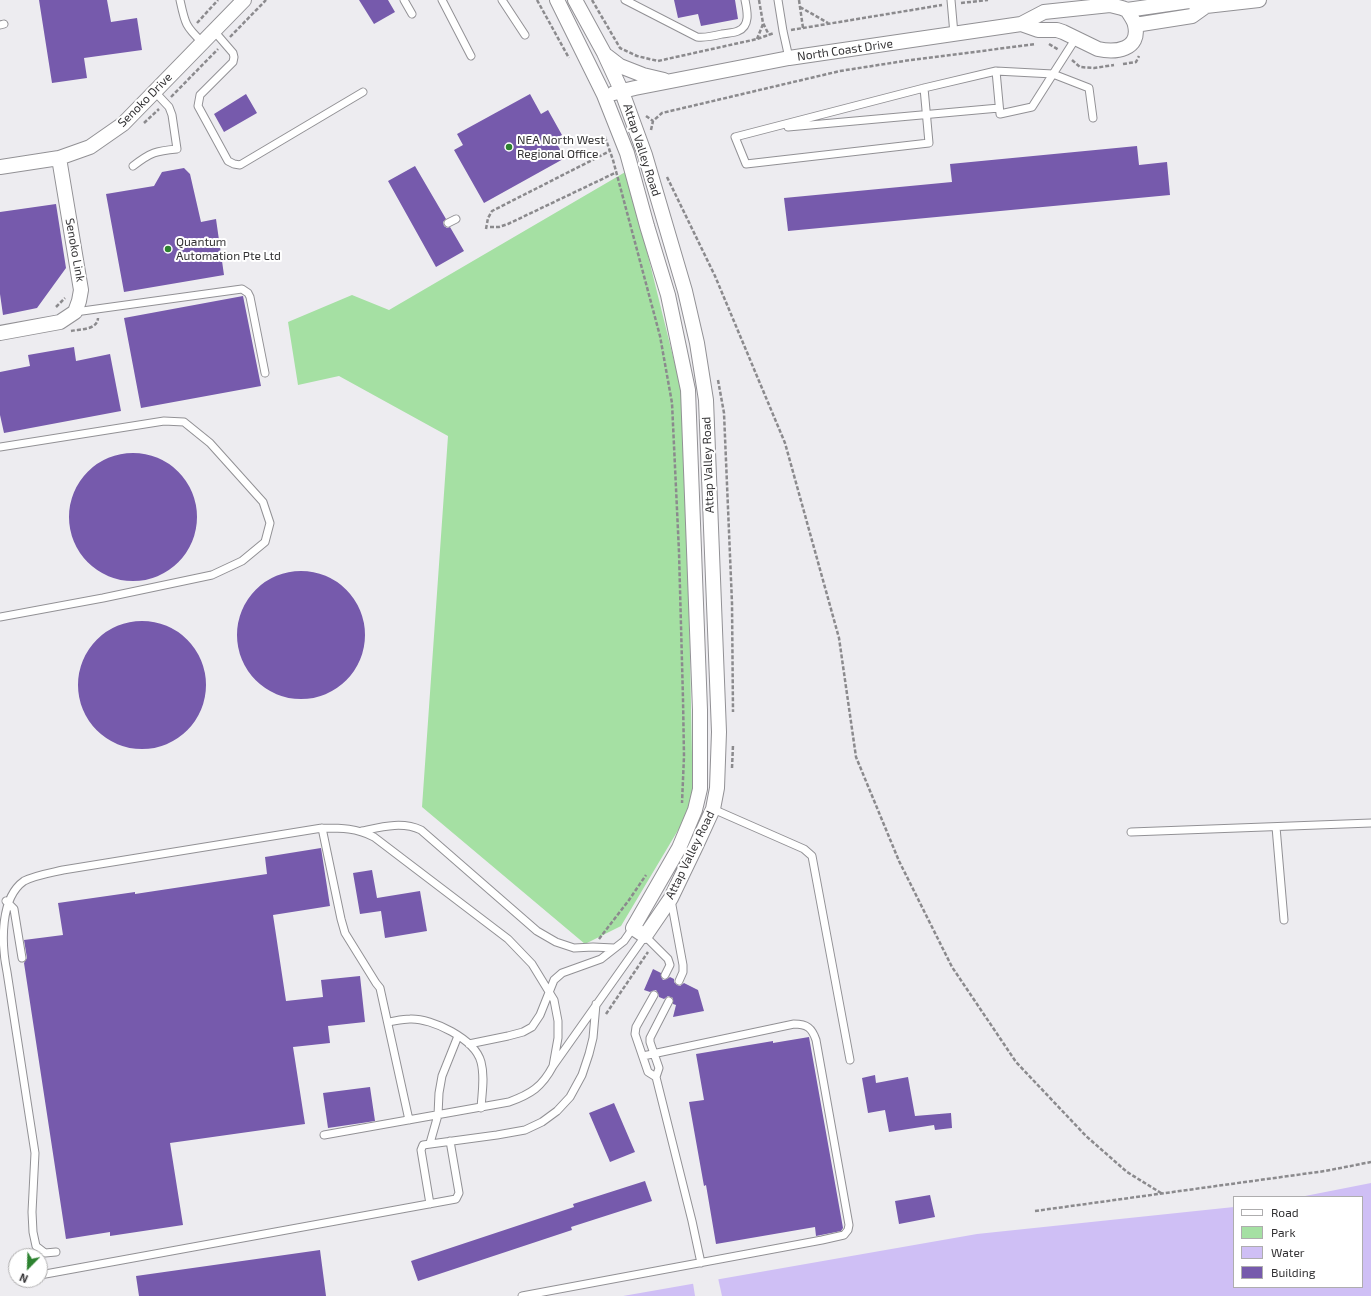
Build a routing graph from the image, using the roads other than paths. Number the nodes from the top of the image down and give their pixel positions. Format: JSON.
{"nodes":[{"id":1,"x":180,"y":0,"type":"edge"},
{"id":2,"x":244,"y":0,"type":"edge"},
{"id":3,"x":404,"y":0,"type":"edge"},
{"id":4,"x":442,"y":0,"type":"edge"},
{"id":5,"x":502,"y":0,"type":"edge"},
{"id":6,"x":557,"y":0,"type":"edge"},
{"id":7,"x":575,"y":0,"type":"edge"},
{"id":8,"x":625,"y":0,"type":"edge"},
{"id":9,"x":745,"y":0,"type":"edge"},
{"id":10,"x":778,"y":0,"type":"edge"},
{"id":11,"x":951,"y":0,"type":"edge"},
{"id":12,"x":1189,"y":0,"type":"edge"},
{"id":13,"x":1260,"y":0,"type":"edge"},
{"id":14,"x":1206,"y":6,"type":"junction"},
{"id":15,"x":1128,"y":10,"type":"junction"},
{"id":16,"x":412,"y":14,"type":"dead end"},
{"id":17,"x":1192,"y":16,"type":"junction"},
{"id":18,"x":1022,"y":24,"type":"junction"},
{"id":19,"x":1135,"y":25,"type":"junction"},
{"id":20,"x":214,"y":31,"type":"junction"},
{"id":21,"x":954,"y":34,"type":"junction"},
{"id":22,"x":524,"y":35,"type":"dead end"},
{"id":23,"x":1076,"y":38,"type":"junction"},
{"id":24,"x":202,"y":42,"type":"junction"},
{"id":25,"x":604,"y":53,"type":"junction"},
{"id":26,"x":471,"y":56,"type":"dead end"},
{"id":27,"x":789,"y":58,"type":"junction"},
{"id":28,"x":996,"y":71,"type":"junction"},
{"id":29,"x":1053,"y":74,"type":"junction"},
{"id":30,"x":669,"y":81,"type":"junction"},
{"id":31,"x":924,"y":88,"type":"junction"},
{"id":32,"x":155,"y":92,"type":"junction"},
{"id":33,"x":363,"y":92,"type":"dead end"},
{"id":34,"x":622,"y":92,"type":"junction"},
{"id":35,"x":604,"y":96,"type":"junction"},
{"id":36,"x":999,"y":108,"type":"junction"},
{"id":37,"x":926,"y":115,"type":"junction"},
{"id":38,"x":1093,"y":118,"type":"dead end"},
{"id":39,"x":767,"y":128,"type":"junction"},
{"id":40,"x":635,"y":150,"type":"junction"},
{"id":41,"x":59,"y":158,"type":"junction"},
{"id":42,"x":133,"y":166,"type":"dead end"},
{"id":43,"x":0,"y":167,"type":"edge"},
{"id":44,"x":456,"y":219,"type":"dead end"},
{"id":45,"x":448,"y":223,"type":"dead end"},
{"id":46,"x":685,"y":291,"type":"junction"},
{"id":47,"x":668,"y":295,"type":"junction"},
{"id":48,"x":75,"y":312,"type":"junction"},
{"id":49,"x":0,"y":333,"type":"edge"},
{"id":50,"x":265,"y":373,"type":"dead end"},
{"id":51,"x":0,"y":447,"type":"edge"},
{"id":52,"x":0,"y":617,"type":"edge"},
{"id":53,"x":713,"y":809,"type":"junction"},
{"id":54,"x":1371,"y":823,"type":"edge"},
{"id":55,"x":1276,"y":827,"type":"junction"},
{"id":56,"x":322,"y":828,"type":"junction"},
{"id":57,"x":362,"y":831,"type":"junction"},
{"id":58,"x":1131,"y":832,"type":"dead end"},
{"id":59,"x":670,"y":898,"type":"junction"},
{"id":60,"x":6,"y":901,"type":"junction"},
{"id":61,"x":1284,"y":920,"type":"dead end"},
{"id":62,"x":644,"y":936,"type":"junction"},
{"id":63,"x":614,"y":948,"type":"junction"},
{"id":64,"x":22,"y":958,"type":"dead end"},
{"id":65,"x":665,"y":975,"type":"dead end"},
{"id":66,"x":679,"y":981,"type":"dead end"},
{"id":67,"x":549,"y":992,"type":"junction"},
{"id":68,"x":654,"y":994,"type":"dead end"},
{"id":69,"x":669,"y":1002,"type":"dead end"},
{"id":70,"x":596,"y":1004,"type":"junction"},
{"id":71,"x":388,"y":1022,"type":"junction"},
{"id":72,"x":458,"y":1036,"type":"junction"},
{"id":73,"x":469,"y":1044,"type":"junction"},
{"id":74,"x":653,"y":1054,"type":"junction"},
{"id":75,"x":643,"y":1056,"type":"junction"},
{"id":76,"x":850,"y":1060,"type":"dead end"},
{"id":77,"x":553,"y":1066,"type":"junction"},
{"id":78,"x":656,"y":1077,"type":"junction"},
{"id":79,"x":481,"y":1108,"type":"junction"},
{"id":80,"x":438,"y":1115,"type":"junction"},
{"id":81,"x":410,"y":1120,"type":"junction"},
{"id":82,"x":324,"y":1135,"type":"dead end"},
{"id":83,"x":450,"y":1141,"type":"junction"},
{"id":84,"x":430,"y":1143,"type":"junction"},
{"id":85,"x":430,"y":1204,"type":"junction"},
{"id":86,"x":56,"y":1252,"type":"dead end"},
{"id":87,"x":701,"y":1263,"type":"junction"},
{"id":88,"x":48,"y":1274,"type":"edge"},
{"id":89,"x":522,"y":1296,"type":"edge"}],
"edges":[{"from":1,"to":24,"type":"lane"},
{"from":2,"to":20,"type":"street","name":"Senoko Drive"},
{"from":3,"to":16,"type":"lane"},
{"from":4,"to":26,"type":"lane"},
{"from":5,"to":22,"type":"lane"},
{"from":6,"to":35,"type":"street","name":"Attap Valley Road"},
{"from":7,"to":25,"type":"street","name":"Attap Valley Road"},
{"from":8,"to":9,"type":"lane"},
{"from":10,"to":27,"type":"lane"},
{"from":11,"to":21,"type":"lane"},
{"from":12,"to":14,"type":"street"},
{"from":12,"to":15,"type":"street","name":"North Coast Drive"},
{"from":12,"to":17,"type":"lane"},
{"from":13,"to":14,"type":"street"},
{"from":14,"to":17,"type":"street"},
{"from":15,"to":18,"type":"street","name":"North Coast Drive"},
{"from":15,"to":19,"type":"street"},
{"from":17,"to":19,"type":"street"},
{"from":18,"to":21,"type":"street","name":"North Coast Drive"},
{"from":18,"to":23,"type":"street","name":"North Coast Drive"},
{"from":19,"to":23,"type":"street","name":"North Coast Drive"},
{"from":20,"to":24,"type":"street","name":"Senoko Drive"},
{"from":20,"to":33,"type":"lane"},
{"from":21,"to":27,"type":"street","name":"North Coast Drive"},
{"from":23,"to":29,"type":"lane"},
{"from":24,"to":32,"type":"street","name":"Senoko Drive"},
{"from":25,"to":30,"type":"street","name":"North Coast Drive"},
{"from":25,"to":34,"type":"street","name":"Attap Valley Road"},
{"from":27,"to":30,"type":"street","name":"North Coast Drive"},
{"from":28,"to":29,"type":"lane"},
{"from":28,"to":31,"type":"lane"},
{"from":28,"to":36,"type":"lane"},
{"from":29,"to":36,"type":"lane"},
{"from":29,"to":38,"type":"lane"},
{"from":30,"to":34,"type":"street","name":"North Coast Drive"},
{"from":31,"to":37,"type":"lane"},
{"from":31,"to":39,"type":"lane"},
{"from":32,"to":41,"type":"street","name":"Senoko Drive"},
{"from":32,"to":42,"type":"lane"},
{"from":34,"to":35,"type":"street","name":"North Coast Drive"},
{"from":34,"to":40,"type":"street","name":"Attap Valley Road"},
{"from":35,"to":40,"type":"street","name":"Attap Valley Road"},
{"from":36,"to":37,"type":"lane"},
{"from":37,"to":39,"type":"lane"},
{"from":37,"to":39,"type":"lane"},
{"from":40,"to":46,"type":"street","name":"Attap Valley Road"},
{"from":40,"to":47,"type":"street","name":"Attap Valley Road"},
{"from":41,"to":43,"type":"street","name":"Senoko Drive"},
{"from":41,"to":48,"type":"street","name":"Senoko Link"},
{"from":44,"to":45,"type":"lane"},
{"from":46,"to":47,"type":"street"},
{"from":46,"to":53,"type":"street","name":"Attap Valley Road"},
{"from":47,"to":62,"type":"street","name":"Attap Valley Road"},
{"from":48,"to":49,"type":"street"},
{"from":48,"to":50,"type":"lane"},
{"from":51,"to":52,"type":"lane"},
{"from":53,"to":59,"type":"street","name":"Attap Valley Road"},
{"from":53,"to":76,"type":"lane"},
{"from":54,"to":55,"type":"lane"},
{"from":55,"to":58,"type":"lane"},
{"from":55,"to":61,"type":"lane"},
{"from":56,"to":57,"type":"lane"},
{"from":56,"to":60,"type":"lane"},
{"from":56,"to":71,"type":"lane"},
{"from":57,"to":63,"type":"lane"},
{"from":57,"to":67,"type":"lane"},
{"from":59,"to":62,"type":"street","name":"Attap Valley Road"},
{"from":59,"to":66,"type":"lane"},
{"from":60,"to":64,"type":"lane"},
{"from":60,"to":86,"type":"lane"},
{"from":62,"to":63,"type":"lane"},
{"from":62,"to":65,"type":"lane"},
{"from":62,"to":70,"type":"lane"},
{"from":63,"to":67,"type":"lane"},
{"from":67,"to":73,"type":"lane"},
{"from":67,"to":77,"type":"lane"},
{"from":68,"to":75,"type":"lane"},
{"from":69,"to":74,"type":"lane"},
{"from":70,"to":77,"type":"lane"},
{"from":70,"to":83,"type":"lane"},
{"from":71,"to":72,"type":"lane"},
{"from":71,"to":81,"type":"lane"},
{"from":72,"to":73,"type":"lane"},
{"from":72,"to":80,"type":"lane"},
{"from":73,"to":79,"type":"lane"},
{"from":74,"to":75,"type":"lane"},
{"from":74,"to":78,"type":"lane"},
{"from":74,"to":87,"type":"lane"},
{"from":75,"to":78,"type":"lane"},
{"from":77,"to":79,"type":"lane"},
{"from":78,"to":87,"type":"lane"},
{"from":79,"to":80,"type":"lane"},
{"from":80,"to":81,"type":"lane"},
{"from":80,"to":84,"type":"lane"},
{"from":81,"to":82,"type":"lane"},
{"from":83,"to":84,"type":"lane"},
{"from":83,"to":85,"type":"lane"},
{"from":84,"to":85,"type":"lane"},
{"from":85,"to":88,"type":"lane"},
{"from":87,"to":89,"type":"lane"}]}
